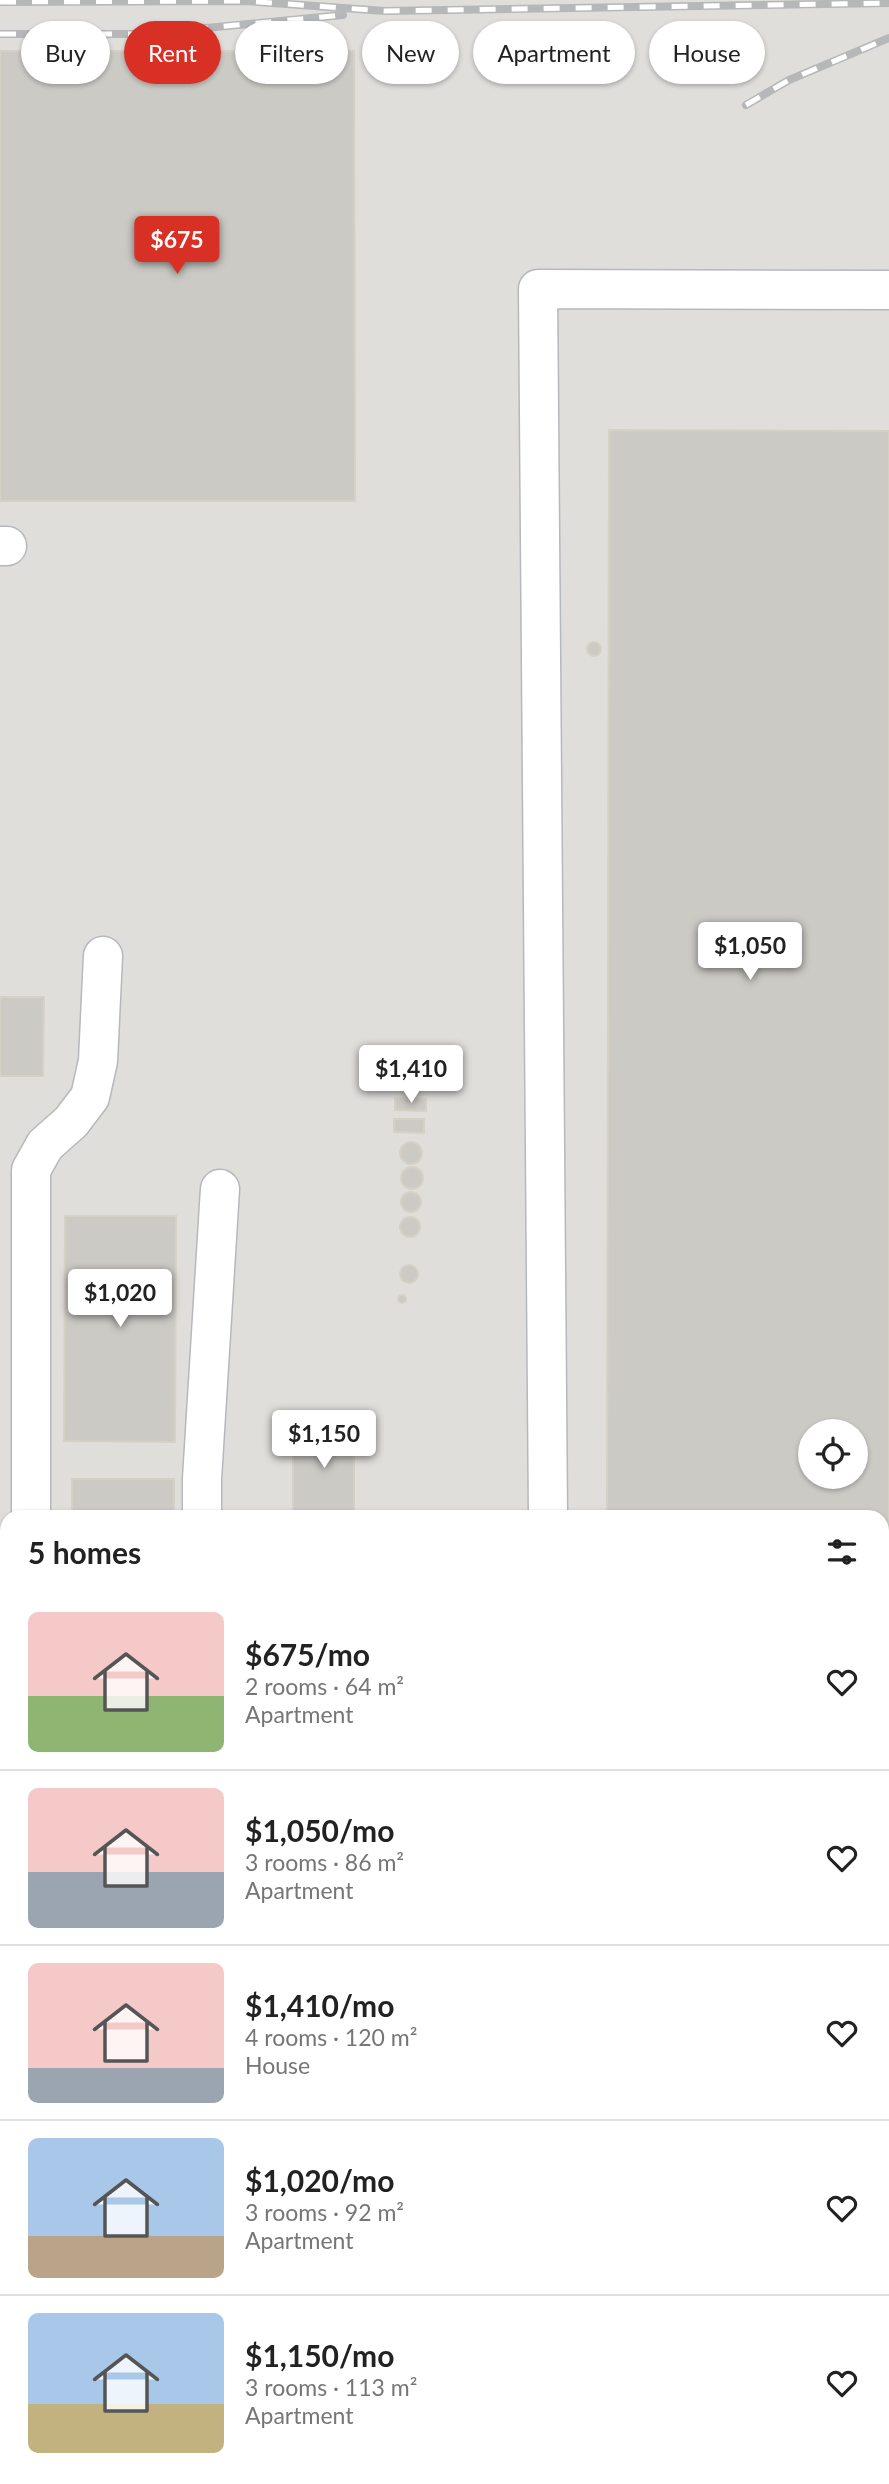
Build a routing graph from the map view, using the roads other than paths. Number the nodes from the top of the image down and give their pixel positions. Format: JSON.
{"nodes":[{"id":1,"x":889,"y":290,"type":"edge"},
{"id":2,"x":103,"y":956,"type":"dead end"},
{"id":3,"x":220,"y":1189,"type":"dead end"},
{"id":4,"x":31,"y":1510,"type":"edge"},
{"id":5,"x":202,"y":1510,"type":"edge"},
{"id":6,"x":548,"y":1510,"type":"edge"}],
"edges":[{"from":1,"to":6,"type":"street"},
{"from":2,"to":4,"type":"street"},
{"from":3,"to":5,"type":"street"}]}
